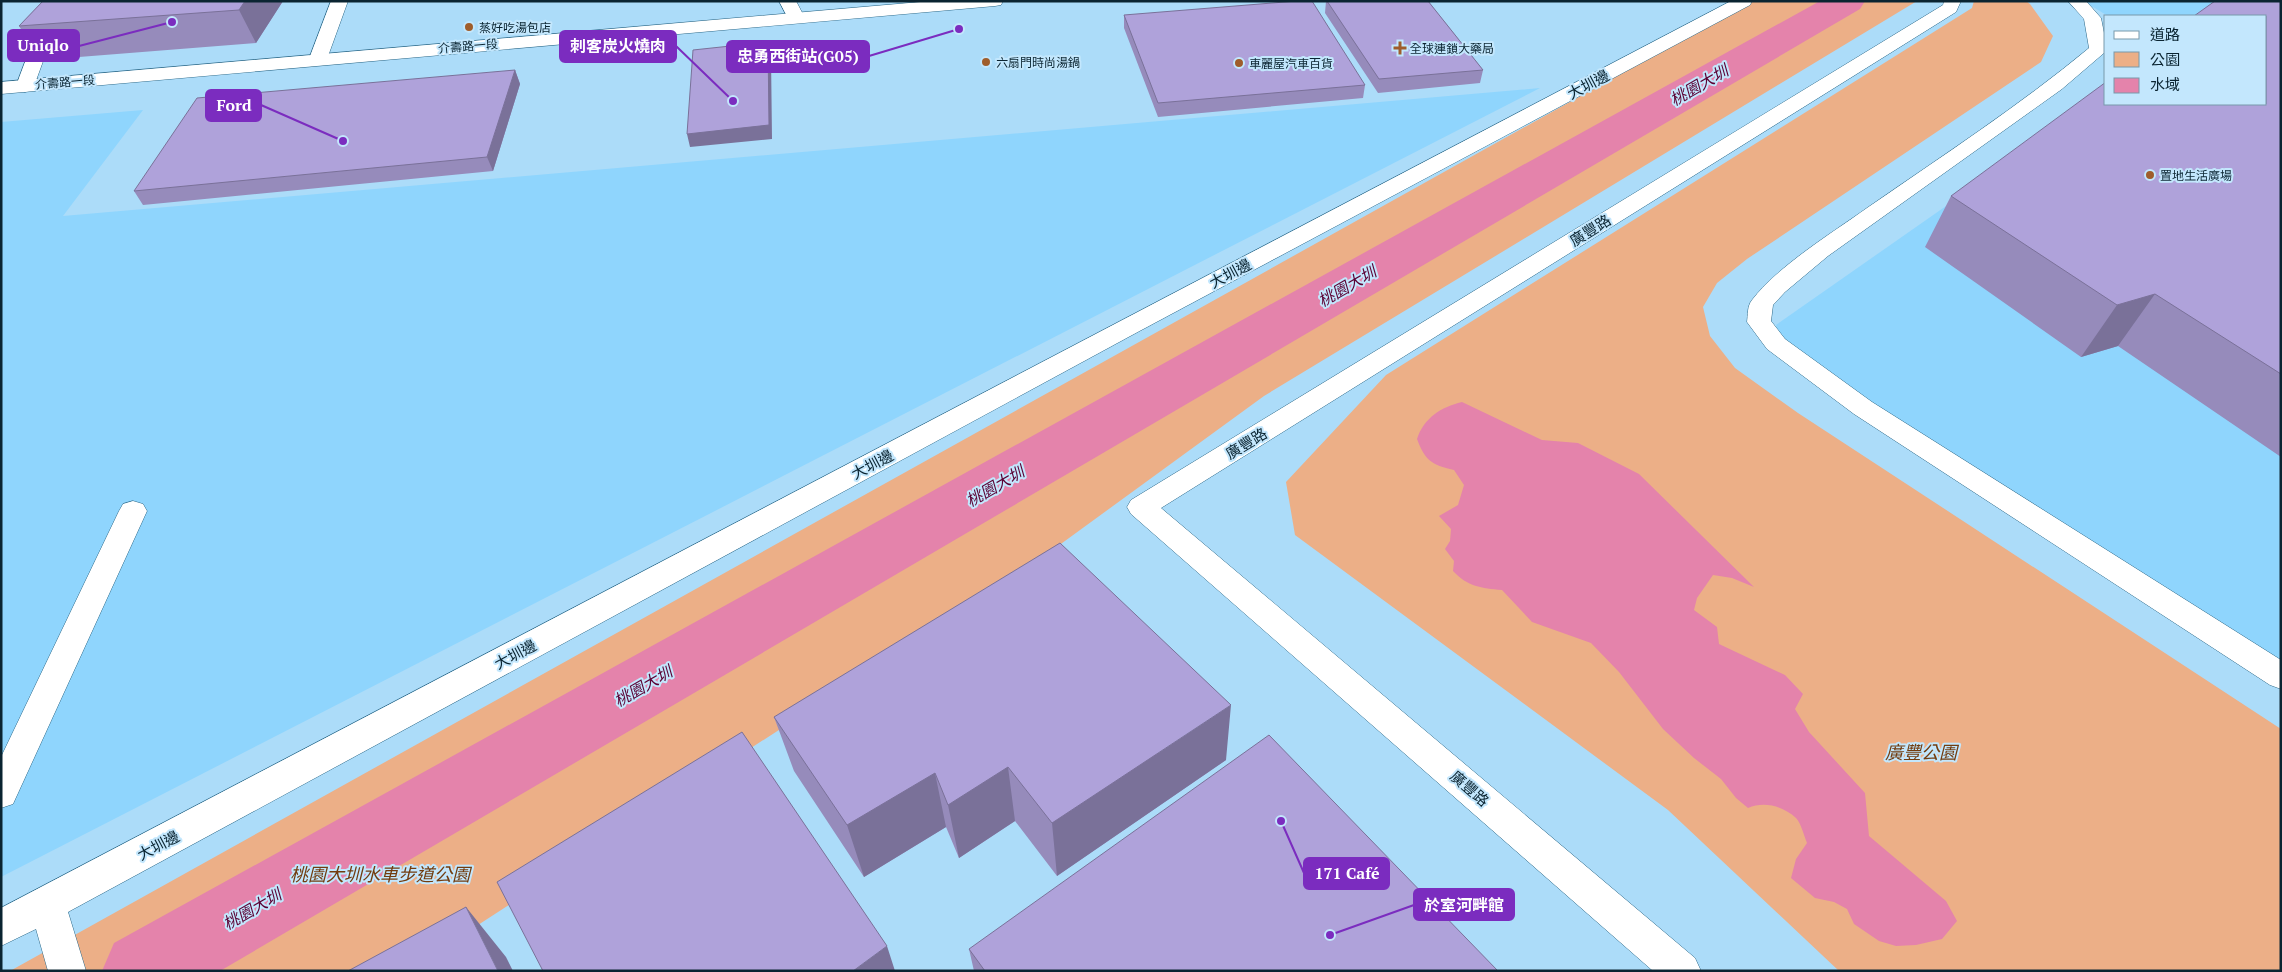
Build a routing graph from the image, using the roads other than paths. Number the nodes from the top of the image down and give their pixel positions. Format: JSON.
{"nodes":[{"id":1,"x":57,"y":1,"type":"edge"},
{"id":2,"x":340,"y":1,"type":"edge"},
{"id":3,"x":787,"y":1,"type":"edge"},
{"id":4,"x":995,"y":1,"type":"edge"},
{"id":5,"x":1744,"y":1,"type":"edge"},
{"id":6,"x":1953,"y":1,"type":"edge"},
{"id":7,"x":2076,"y":1,"type":"edge"},
{"id":8,"x":796,"y":18,"type":"junction"},
{"id":9,"x":318,"y":59,"type":"junction"},
{"id":10,"x":25,"y":86,"type":"junction"},
{"id":11,"x":1,"y":88,"type":"edge"},
{"id":12,"x":133,"y":511,"type":"dead end"},
{"id":13,"x":2281,"y":676,"type":"edge"},
{"id":14,"x":1,"y":793,"type":"edge"},
{"id":15,"x":47,"y":904,"type":"junction"},
{"id":16,"x":1,"y":928,"type":"edge"},
{"id":17,"x":64,"y":958,"type":"edge"},
{"id":18,"x":1682,"y":971,"type":"edge"}],
"edges":[{"from":1,"to":10,"type":"street"},
{"from":2,"to":9,"type":"street"},
{"from":3,"to":8,"type":"street"},
{"from":4,"to":8,"type":"street","name":"介壽路一段"},
{"from":5,"to":15,"type":"street","name":"大圳邊"},
{"from":6,"to":18,"type":"street","name":"廣豐路"},
{"from":7,"to":13,"type":"street"},
{"from":8,"to":9,"type":"street","name":"介壽路一段"},
{"from":9,"to":10,"type":"street","name":"介壽路一段"},
{"from":10,"to":11,"type":"street","name":"介壽路一段"},
{"from":12,"to":14,"type":"street"},
{"from":15,"to":16,"type":"street","name":"大圳邊"},
{"from":15,"to":17,"type":"street"}]}
